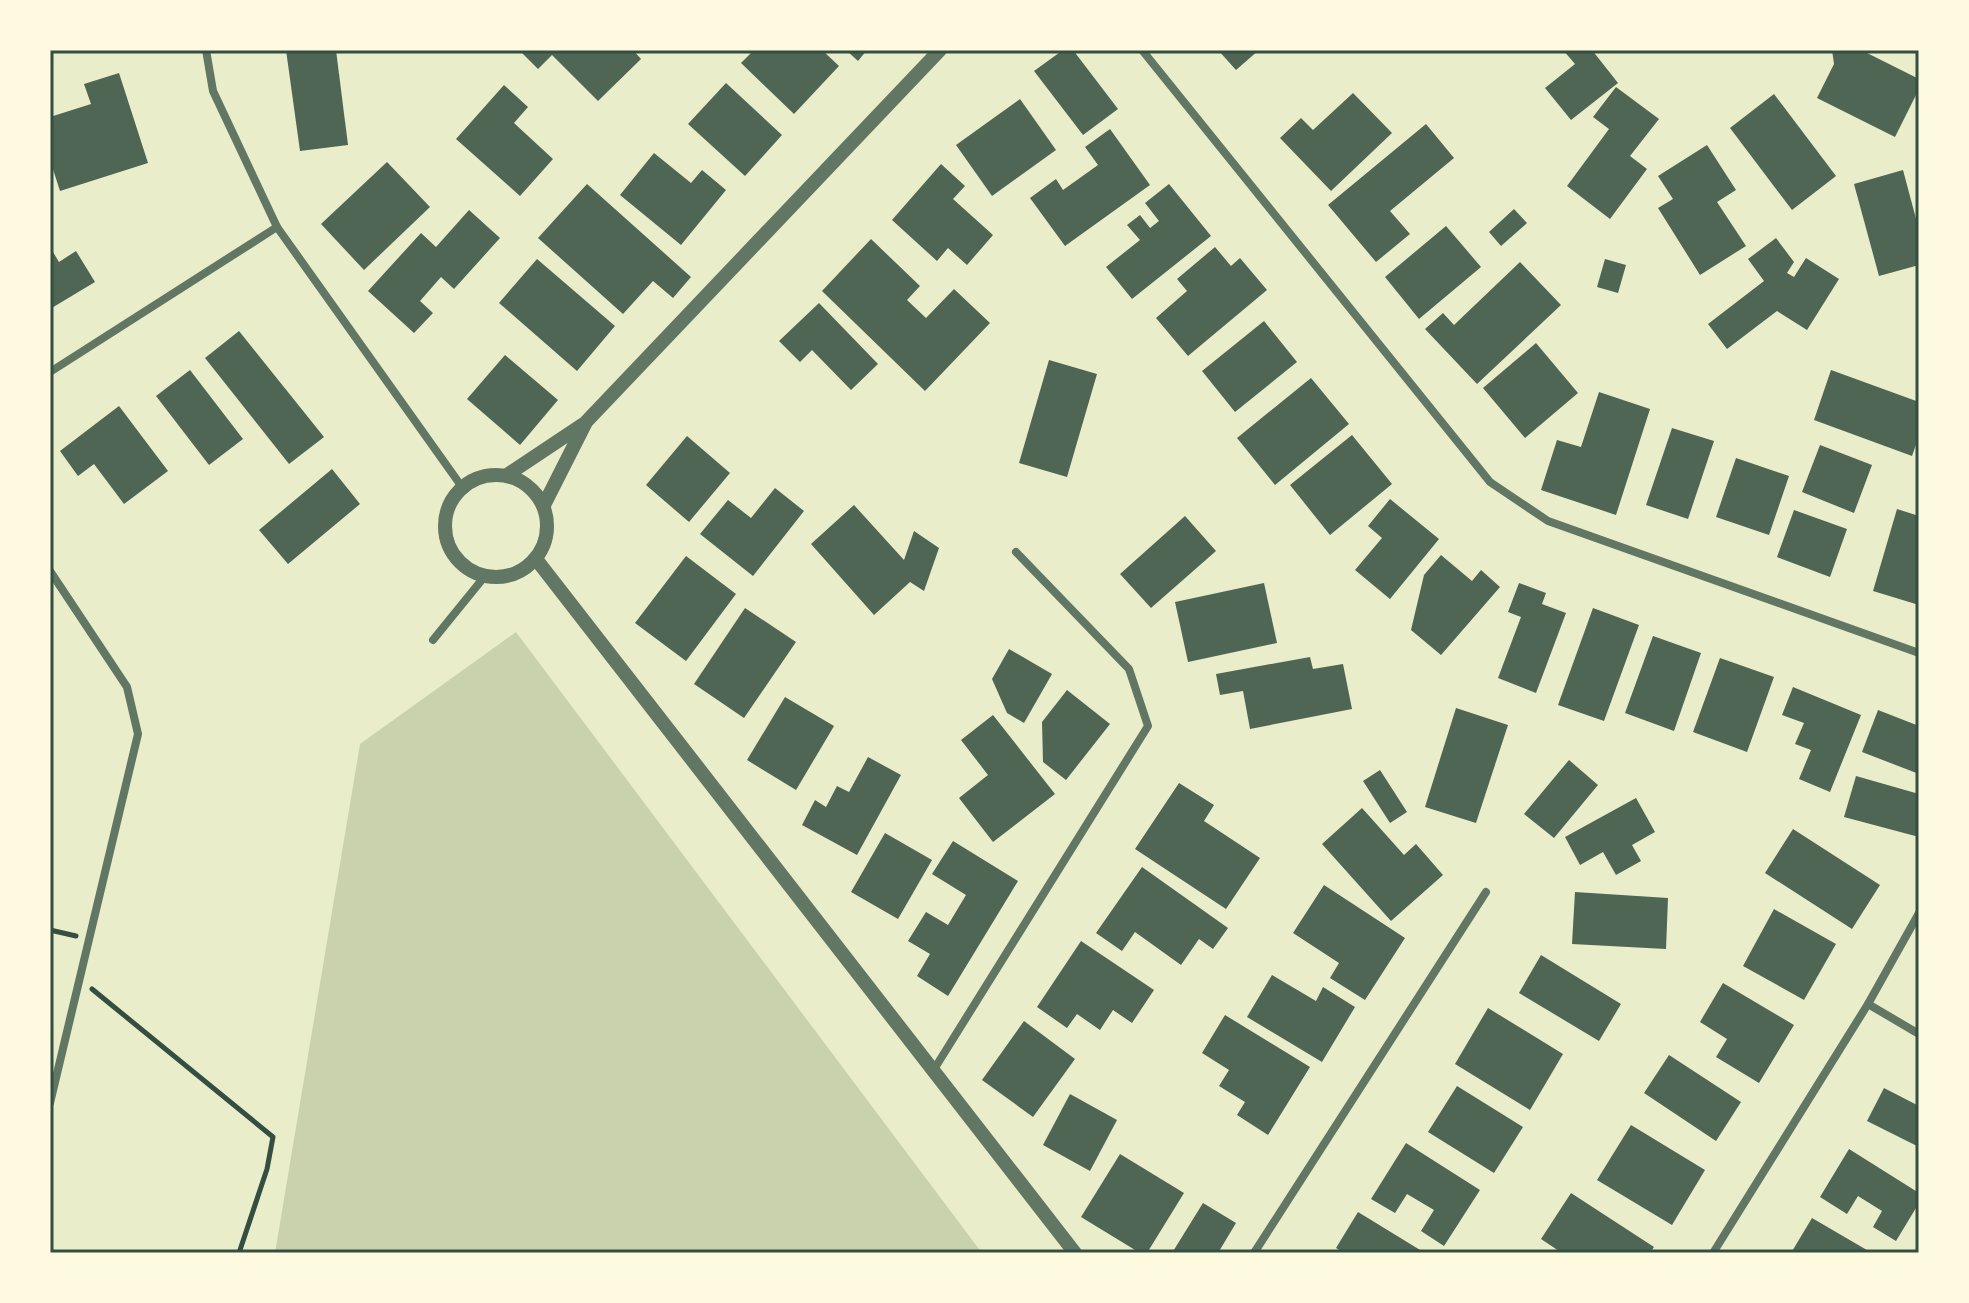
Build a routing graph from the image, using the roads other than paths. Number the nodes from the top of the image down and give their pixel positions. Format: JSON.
{"nodes":[{"id":1,"x":206,"y":50,"type":"edge"},
{"id":2,"x":940,"y":50,"type":"edge"},
{"id":3,"x":1142,"y":50,"type":"edge"},
{"id":4,"x":277,"y":227,"type":"junction"},
{"id":5,"x":50,"y":372,"type":"edge"},
{"id":6,"x":586,"y":422,"type":"junction"},
{"id":7,"x":507,"y":475,"type":"junction"},
{"id":8,"x":462,"y":487,"type":"junction"},
{"id":9,"x":544,"y":505,"type":"junction"},
{"id":10,"x":1016,"y":552,"type":"dead end"},
{"id":11,"x":536,"y":559,"type":"junction"},
{"id":12,"x":50,"y":571,"type":"edge"},
{"id":13,"x":485,"y":576,"type":"junction"},
{"id":14,"x":433,"y":640,"type":"dead end"},
{"id":15,"x":1919,"y":653,"type":"edge"},
{"id":16,"x":1486,"y":892,"type":"dead end"},
{"id":17,"x":1919,"y":913,"type":"edge"},
{"id":18,"x":1868,"y":1004,"type":"junction"},
{"id":19,"x":1919,"y":1034,"type":"edge"},
{"id":20,"x":933,"y":1072,"type":"junction"},
{"id":21,"x":50,"y":1103,"type":"edge"},
{"id":22,"x":1075,"y":1253,"type":"edge"},
{"id":23,"x":1254,"y":1253,"type":"edge"},
{"id":24,"x":1713,"y":1253,"type":"edge"}],
"edges":[{"from":1,"to":4,"type":"street"},
{"from":2,"to":6,"type":"street"},
{"from":3,"to":15,"type":"street"},
{"from":4,"to":5,"type":"street"},
{"from":4,"to":8,"type":"street"},
{"from":6,"to":7,"type":"street"},
{"from":6,"to":9,"type":"street"},
{"from":7,"to":8,"type":"street"},
{"from":7,"to":9,"type":"street"},
{"from":8,"to":13,"type":"street"},
{"from":9,"to":11,"type":"street"},
{"from":10,"to":20,"type":"street"},
{"from":11,"to":13,"type":"street"},
{"from":11,"to":20,"type":"street"},
{"from":12,"to":21,"type":"street"},
{"from":13,"to":14,"type":"street"},
{"from":16,"to":23,"type":"street"},
{"from":17,"to":18,"type":"street"},
{"from":18,"to":19,"type":"street"},
{"from":18,"to":24,"type":"street"},
{"from":20,"to":22,"type":"street"}]}
